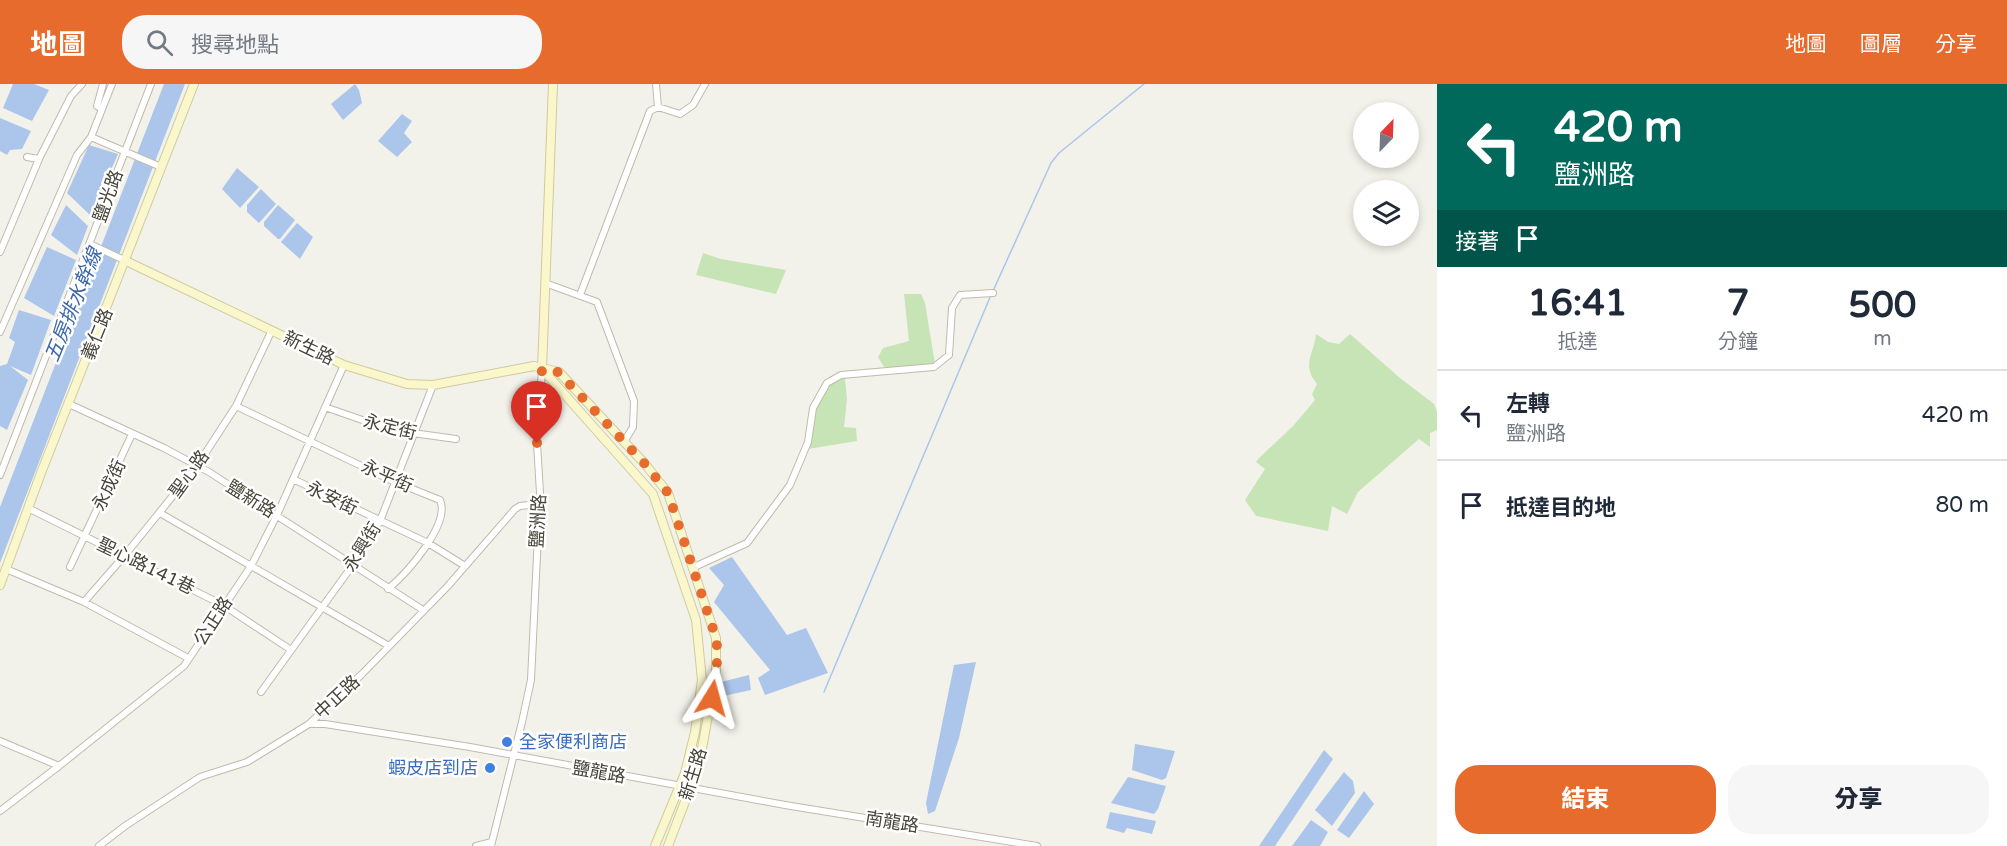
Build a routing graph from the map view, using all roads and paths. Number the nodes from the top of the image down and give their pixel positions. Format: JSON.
{"nodes":[{"id":1,"x":82,"y":84,"type":"edge"},
{"id":2,"x":103,"y":84,"type":"edge"},
{"id":3,"x":112,"y":84,"type":"edge"},
{"id":4,"x":151,"y":84,"type":"edge"},
{"id":5,"x":194,"y":84,"type":"edge"},
{"id":6,"x":553,"y":84,"type":"edge"},
{"id":7,"x":656,"y":84,"type":"edge"},
{"id":8,"x":705,"y":84,"type":"edge"},
{"id":9,"x":658,"y":107,"type":"junction"},
{"id":10,"x":102,"y":109,"type":"junction"},
{"id":11,"x":91,"y":137,"type":"junction"},
{"id":12,"x":128,"y":154,"type":"junction"},
{"id":13,"x":27,"y":157,"type":"dead end"},
{"id":14,"x":39,"y":159,"type":"junction"},
{"id":15,"x":160,"y":166,"type":"junction"},
{"id":16,"x":90,"y":244,"type":"junction"},
{"id":17,"x":0,"y":252,"type":"edge"},
{"id":18,"x":122,"y":259,"type":"junction"},
{"id":19,"x":545,"y":283,"type":"junction"},
{"id":20,"x":993,"y":293,"type":"dead end"},
{"id":21,"x":580,"y":295,"type":"junction"},
{"id":22,"x":272,"y":330,"type":"junction"},
{"id":23,"x":0,"y":332,"type":"edge"},
{"id":24,"x":344,"y":365,"type":"junction"},
{"id":25,"x":542,"y":369,"type":"junction"},
{"id":26,"x":433,"y":385,"type":"junction"},
{"id":27,"x":69,"y":404,"type":"junction"},
{"id":28,"x":236,"y":406,"type":"junction"},
{"id":29,"x":326,"y":407,"type":"junction"},
{"id":30,"x":132,"y":434,"type":"junction"},
{"id":31,"x":414,"y":434,"type":"junction"},
{"id":32,"x":456,"y":439,"type":"dead end"},
{"id":33,"x":310,"y":441,"type":"junction"},
{"id":34,"x":624,"y":442,"type":"junction"},
{"id":35,"x":197,"y":466,"type":"junction"},
{"id":36,"x":0,"y":475,"type":"edge"},
{"id":37,"x":293,"y":479,"type":"junction"},
{"id":38,"x":395,"y":482,"type":"junction"},
{"id":39,"x":538,"y":504,"type":"junction"},
{"id":40,"x":28,"y":508,"type":"junction"},
{"id":41,"x":160,"y":513,"type":"junction"},
{"id":42,"x":277,"y":515,"type":"junction"},
{"id":43,"x":380,"y":521,"type":"junction"},
{"id":44,"x":85,"y":536,"type":"junction"},
{"id":45,"x":428,"y":543,"type":"junction"},
{"id":46,"x":125,"y":555,"type":"junction"},
{"id":47,"x":251,"y":566,"type":"junction"},
{"id":48,"x":352,"y":566,"type":"junction"},
{"id":49,"x":465,"y":566,"type":"junction"},
{"id":50,"x":70,"y":567,"type":"dead end"},
{"id":51,"x":692,"y":568,"type":"junction"},
{"id":52,"x":6,"y":569,"type":"junction"},
{"id":53,"x":0,"y":585,"type":"edge"},
{"id":54,"x":388,"y":589,"type":"junction"},
{"id":55,"x":84,"y":602,"type":"junction"},
{"id":56,"x":223,"y":605,"type":"junction"},
{"id":57,"x":322,"y":608,"type":"junction"},
{"id":58,"x":423,"y":610,"type":"junction"},
{"id":59,"x":389,"y":646,"type":"junction"},
{"id":60,"x":291,"y":650,"type":"junction"},
{"id":61,"x":188,"y":658,"type":"junction"},
{"id":62,"x":261,"y":692,"type":"dead end"},
{"id":63,"x":309,"y":724,"type":"junction"},
{"id":64,"x":0,"y":741,"type":"edge"},
{"id":65,"x":513,"y":756,"type":"junction"},
{"id":66,"x":59,"y":766,"type":"junction"},
{"id":67,"x":680,"y":786,"type":"junction"},
{"id":68,"x":692,"y":786,"type":"junction"},
{"id":69,"x":817,"y":810,"type":"joint"},
{"id":70,"x":0,"y":811,"type":"edge"},
{"id":71,"x":491,"y":844,"type":"edge"},
{"id":72,"x":99,"y":846,"type":"edge"},
{"id":73,"x":476,"y":846,"type":"edge"},
{"id":74,"x":655,"y":846,"type":"edge"},
{"id":75,"x":668,"y":846,"type":"edge"},
{"id":76,"x":1037,"y":846,"type":"edge"}],
"edges":[{"from":1,"to":14,"type":"street"},
{"from":2,"to":10,"type":"street"},
{"from":3,"to":10,"type":"street"},
{"from":4,"to":12,"type":"street","name":"鹽光路"},
{"from":5,"to":15,"type":"street","name":"義仁路"},
{"from":6,"to":19,"type":"street","name":"鹽洲路"},
{"from":7,"to":9,"type":"street"},
{"from":8,"to":9,"type":"street"},
{"from":9,"to":21,"type":"street"},
{"from":10,"to":11,"type":"street"},
{"from":11,"to":12,"type":"street"},
{"from":11,"to":23,"type":"street"},
{"from":12,"to":15,"type":"street"},
{"from":12,"to":16,"type":"street","name":"鹽光路"},
{"from":13,"to":14,"type":"street"},
{"from":14,"to":17,"type":"street"},
{"from":15,"to":18,"type":"street","name":"義仁路"},
{"from":16,"to":18,"type":"street","name":"新生路"},
{"from":16,"to":36,"type":"street","name":"鹽光路"},
{"from":18,"to":22,"type":"street","name":"新生路"},
{"from":18,"to":27,"type":"street","name":"義仁路"},
{"from":19,"to":21,"type":"street"},
{"from":19,"to":25,"type":"street","name":"鹽洲路"},
{"from":20,"to":51,"type":"street"},
{"from":21,"to":34,"type":"street"},
{"from":22,"to":24,"type":"street","name":"新生路"},
{"from":22,"to":28,"type":"street","name":"聖心路"},
{"from":24,"to":26,"type":"street","name":"新生路"},
{"from":24,"to":29,"type":"street","name":"公正路"},
{"from":25,"to":26,"type":"street","name":"新生路"},
{"from":25,"to":34,"type":"street","name":"新生路"},
{"from":25,"to":39,"type":"street","name":"鹽洲路"},
{"from":25,"to":67,"type":"street","name":"新生路"},
{"from":26,"to":31,"type":"street","name":"永興街"},
{"from":27,"to":30,"type":"street","name":"鹽新路"},
{"from":27,"to":40,"type":"street","name":"義仁路"},
{"from":28,"to":33,"type":"street","name":"永平街"},
{"from":28,"to":35,"type":"street","name":"聖心路"},
{"from":29,"to":31,"type":"street","name":"永定街"},
{"from":29,"to":33,"type":"street","name":"公正路"},
{"from":30,"to":35,"type":"street","name":"鹽新路"},
{"from":30,"to":44,"type":"street","name":"永成街"},
{"from":31,"to":32,"type":"street","name":"永定街"},
{"from":31,"to":38,"type":"street","name":"永興街"},
{"from":33,"to":37,"type":"street","name":"公正路"},
{"from":33,"to":38,"type":"street","name":"永平街"},
{"from":34,"to":51,"type":"street","name":"新生路"},
{"from":35,"to":41,"type":"street","name":"聖心路"},
{"from":35,"to":42,"type":"street","name":"鹽新路"},
{"from":37,"to":42,"type":"street","name":"公正路"},
{"from":37,"to":43,"type":"street","name":"永安街"},
{"from":38,"to":43,"type":"street","name":"永興街"},
{"from":38,"to":45,"type":"street","name":"永平街"},
{"from":39,"to":49,"type":"street","name":"中正路"},
{"from":39,"to":65,"type":"street","name":"鹽洲路"},
{"from":40,"to":44,"type":"street","name":"聖心路141巷"},
{"from":40,"to":52,"type":"street","name":"義仁路"},
{"from":41,"to":46,"type":"street","name":"聖心路"},
{"from":41,"to":47,"type":"street"},
{"from":42,"to":47,"type":"street","name":"公正路"},
{"from":42,"to":48,"type":"street","name":"鹽新路"},
{"from":43,"to":45,"type":"street","name":"永安街"},
{"from":43,"to":48,"type":"street","name":"永興街"},
{"from":44,"to":46,"type":"street","name":"聖心路141巷"},
{"from":44,"to":50,"type":"street","name":"永成街"},
{"from":45,"to":49,"type":"street","name":"永安街"},
{"from":45,"to":54,"type":"street","name":"永平街"},
{"from":46,"to":55,"type":"street","name":"聖心路"},
{"from":46,"to":56,"type":"street","name":"聖心路141巷"},
{"from":47,"to":56,"type":"street","name":"公正路"},
{"from":47,"to":57,"type":"street"},
{"from":48,"to":54,"type":"street","name":"鹽新路"},
{"from":48,"to":57,"type":"street","name":"永興街"},
{"from":49,"to":58,"type":"street","name":"中正路"},
{"from":51,"to":68,"type":"street","name":"新生路"},
{"from":52,"to":53,"type":"street","name":"義仁路"},
{"from":52,"to":55,"type":"street"},
{"from":54,"to":58,"type":"street","name":"鹽新路"},
{"from":55,"to":61,"type":"street"},
{"from":56,"to":60,"type":"street","name":"聖心路141巷"},
{"from":56,"to":61,"type":"street","name":"公正路"},
{"from":57,"to":59,"type":"street"},
{"from":57,"to":60,"type":"street","name":"永興街"},
{"from":58,"to":59,"type":"street","name":"中正路"},
{"from":59,"to":63,"type":"street","name":"中正路"},
{"from":60,"to":62,"type":"street","name":"永興街"},
{"from":61,"to":66,"type":"street","name":"公正路"},
{"from":63,"to":65,"type":"street","name":"鹽龍路"},
{"from":63,"to":72,"type":"street","name":"中正路"},
{"from":64,"to":66,"type":"street"},
{"from":65,"to":67,"type":"street","name":"鹽龍路"},
{"from":65,"to":71,"type":"street","name":"鹽洲路"},
{"from":66,"to":70,"type":"street","name":"公正路"},
{"from":67,"to":68,"type":"street","name":"鹽龍路"},
{"from":67,"to":74,"type":"street","name":"新生路"},
{"from":68,"to":69,"type":"street","name":"鹽龍路"},
{"from":68,"to":75,"type":"street","name":"新生路"},
{"from":69,"to":76,"type":"street","name":"南龍路"},
{"from":71,"to":73,"type":"street"}]}
